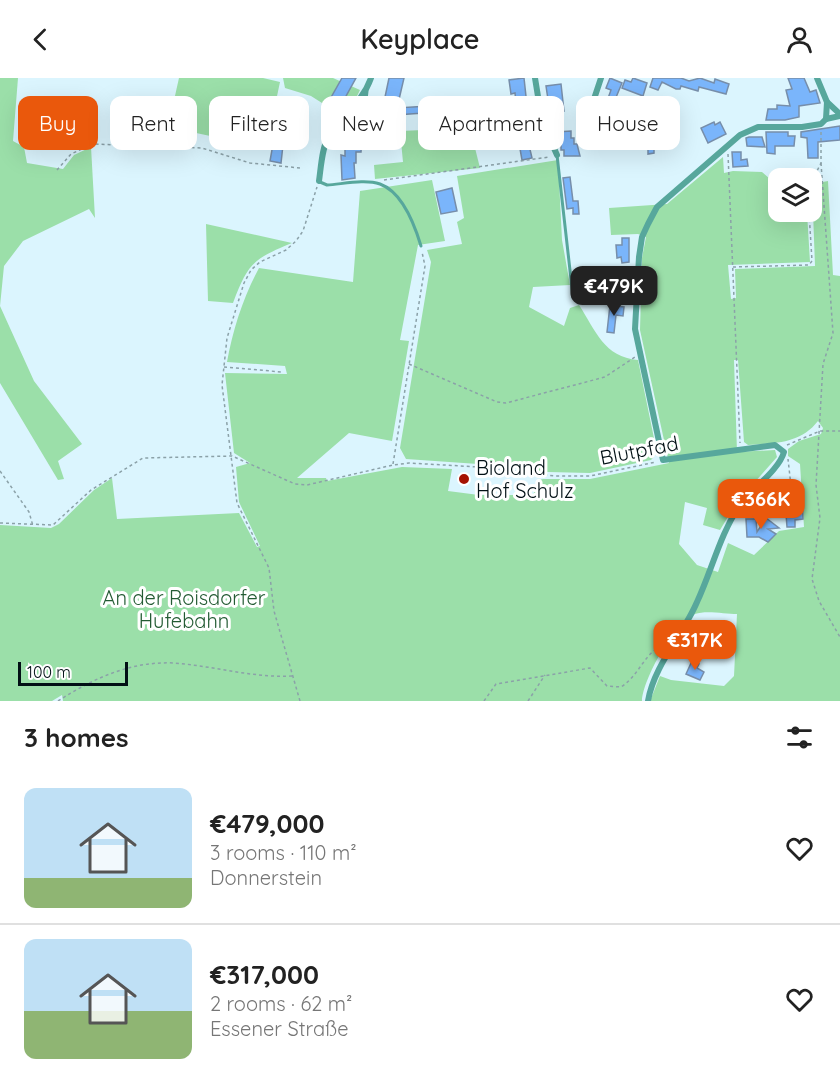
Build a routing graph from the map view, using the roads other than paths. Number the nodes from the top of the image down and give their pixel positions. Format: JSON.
{"nodes":[{"id":1,"x":371,"y":78,"type":"edge"},
{"id":2,"x":535,"y":78,"type":"edge"},
{"id":3,"x":602,"y":78,"type":"edge"},
{"id":4,"x":817,"y":78,"type":"edge"},
{"id":5,"x":367,"y":88,"type":"junction"},
{"id":6,"x":362,"y":96,"type":"edge"},
{"id":7,"x":366,"y":96,"type":"edge"},
{"id":8,"x":595,"y":96,"type":"edge"},
{"id":9,"x":826,"y":102,"type":"junction"},
{"id":10,"x":840,"y":115,"type":"edge"},
{"id":11,"x":823,"y":122,"type":"junction"},
{"id":12,"x":325,"y":150,"type":"edge"},
{"id":13,"x":557,"y":155,"type":"joint"},
{"id":14,"x":319,"y":181,"type":"joint"},
{"id":15,"x":421,"y":246,"type":"road end"},
{"id":16,"x":573,"y":297,"type":"dead end"},
{"id":17,"x":648,"y":701,"type":"edge"}],
"edges":[{"from":1,"to":5,"type":"street"},
{"from":2,"to":13,"type":"street"},
{"from":3,"to":8,"type":"street"},
{"from":4,"to":9,"type":"street"},
{"from":5,"to":6,"type":"street"},
{"from":5,"to":7,"type":"lane"},
{"from":9,"to":10,"type":"street"},
{"from":9,"to":11,"type":"street"},
{"from":10,"to":11,"type":"street"},
{"from":11,"to":17,"type":"street","name":"Blutpfad"},
{"from":12,"to":14,"type":"street"},
{"from":13,"to":16,"type":"lane"},
{"from":14,"to":15,"type":"lane"}]}
